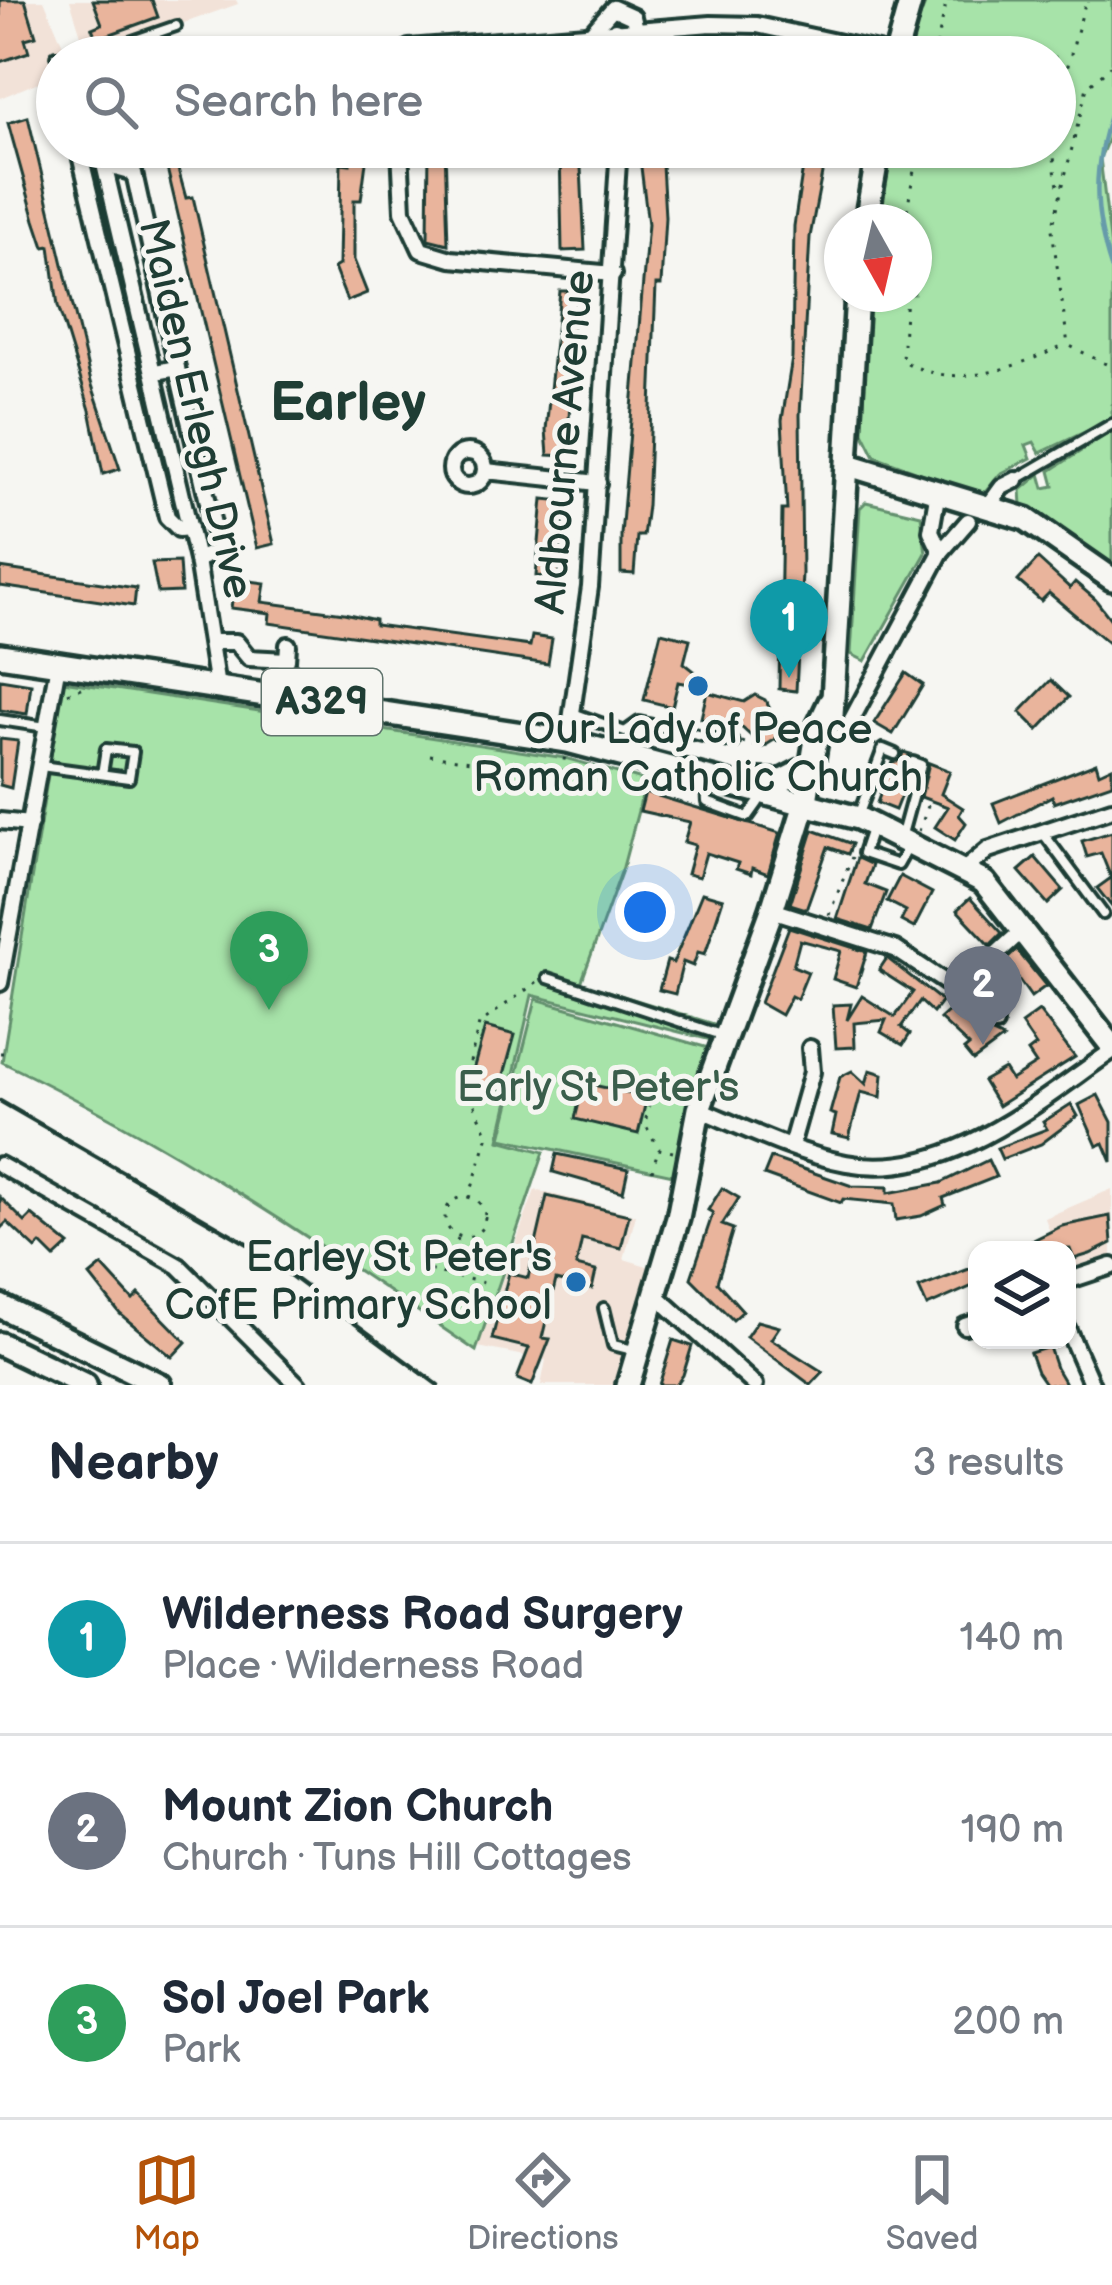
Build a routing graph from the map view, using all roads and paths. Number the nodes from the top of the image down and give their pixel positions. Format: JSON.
{"nodes":[{"id":1,"x":910,"y":0,"type":"edge"},
{"id":2,"x":947,"y":0,"type":"edge"},
{"id":3,"x":1086,"y":0,"type":"edge"},
{"id":4,"x":176,"y":26,"type":"dead end"},
{"id":5,"x":636,"y":29,"type":"junction"},
{"id":6,"x":615,"y":30,"type":"junction"},
{"id":7,"x":592,"y":32,"type":"junction"},
{"id":8,"x":147,"y":36,"type":"edge"},
{"id":9,"x":546,"y":36,"type":"edge"},
{"id":10,"x":615,"y":36,"type":"edge"},
{"id":11,"x":806,"y":36,"type":"edge"},
{"id":12,"x":900,"y":36,"type":"edge"},
{"id":13,"x":939,"y":36,"type":"edge"},
{"id":14,"x":1076,"y":36,"type":"edge"},
{"id":15,"x":1112,"y":65,"type":"edge"},
{"id":16,"x":1076,"y":126,"type":"edge"},
{"id":17,"x":83,"y":168,"type":"edge"},
{"id":18,"x":106,"y":168,"type":"edge"},
{"id":19,"x":116,"y":168,"type":"edge"},
{"id":20,"x":401,"y":168,"type":"edge"},
{"id":21,"x":618,"y":168,"type":"edge"},
{"id":22,"x":875,"y":168,"type":"edge"},
{"id":23,"x":914,"y":168,"type":"edge"},
{"id":24,"x":1053,"y":168,"type":"edge"},
{"id":25,"x":1064,"y":168,"type":"edge"},
{"id":26,"x":1059,"y":187,"type":"junction"},
{"id":27,"x":869,"y":204,"type":"edge"},
{"id":28,"x":908,"y":204,"type":"edge"},
{"id":29,"x":614,"y":274,"type":"junction"},
{"id":30,"x":856,"y":312,"type":"edge"},
{"id":31,"x":905,"y":312,"type":"edge"},
{"id":32,"x":1069,"y":345,"type":"junction"},
{"id":33,"x":1112,"y":367,"type":"edge"},
{"id":34,"x":177,"y":368,"type":"junction"},
{"id":35,"x":156,"y":372,"type":"junction"},
{"id":36,"x":1112,"y":424,"type":"edge"},
{"id":37,"x":849,"y":465,"type":"junction"},
{"id":38,"x":485,"y":471,"type":"dead end"},
{"id":39,"x":1016,"y":479,"type":"junction"},
{"id":40,"x":598,"y":483,"type":"junction"},
{"id":41,"x":938,"y":491,"type":"junction"},
{"id":42,"x":989,"y":506,"type":"junction"},
{"id":43,"x":1018,"y":515,"type":"junction"},
{"id":44,"x":968,"y":520,"type":"dead end"},
{"id":45,"x":190,"y":528,"type":"junction"},
{"id":46,"x":941,"y":553,"type":"junction"},
{"id":47,"x":197,"y":560,"type":"junction"},
{"id":48,"x":1112,"y":579,"type":"edge"},
{"id":49,"x":213,"y":641,"type":"junction"},
{"id":50,"x":288,"y":645,"type":"dead end"},
{"id":51,"x":0,"y":655,"type":"edge"},
{"id":52,"x":58,"y":664,"type":"junction"},
{"id":53,"x":93,"y":681,"type":"dead end"},
{"id":54,"x":217,"y":687,"type":"junction"},
{"id":55,"x":52,"y":697,"type":"junction"},
{"id":56,"x":830,"y":702,"type":"junction"},
{"id":57,"x":572,"y":713,"type":"junction"},
{"id":58,"x":0,"y":720,"type":"edge"},
{"id":59,"x":809,"y":724,"type":"dead end"},
{"id":60,"x":850,"y":726,"type":"joint"},
{"id":61,"x":47,"y":727,"type":"junction"},
{"id":62,"x":734,"y":743,"type":"joint"},
{"id":63,"x":567,"y":747,"type":"junction"},
{"id":64,"x":883,"y":748,"type":"junction"},
{"id":65,"x":430,"y":754,"type":"dead end"},
{"id":66,"x":895,"y":754,"type":"dead end"},
{"id":67,"x":914,"y":762,"type":"dead end"},
{"id":68,"x":41,"y":766,"type":"junction"},
{"id":69,"x":808,"y":767,"type":"junction"},
{"id":70,"x":102,"y":774,"type":"junction"},
{"id":71,"x":706,"y":779,"type":"junction"},
{"id":72,"x":922,"y":797,"type":"dead end"},
{"id":73,"x":804,"y":808,"type":"junction"},
{"id":74,"x":1112,"y":809,"type":"edge"},
{"id":75,"x":0,"y":821,"type":"edge"},
{"id":76,"x":30,"y":824,"type":"junction"},
{"id":77,"x":1043,"y":833,"type":"junction"},
{"id":78,"x":885,"y":834,"type":"junction"},
{"id":79,"x":965,"y":869,"type":"junction"},
{"id":80,"x":772,"y":910,"type":"junction"},
{"id":81,"x":1103,"y":914,"type":"dead end"},
{"id":82,"x":824,"y":928,"type":"junction"},
{"id":83,"x":1024,"y":928,"type":"junction"},
{"id":84,"x":548,"y":978,"type":"joint"},
{"id":85,"x":0,"y":983,"type":"edge"},
{"id":86,"x":957,"y":990,"type":"junction"},
{"id":87,"x":994,"y":1024,"type":"dead end"},
{"id":88,"x":726,"y":1037,"type":"junction"},
{"id":89,"x":810,"y":1048,"type":"dead end"},
{"id":90,"x":1112,"y":1048,"type":"edge"},
{"id":91,"x":702,"y":1098,"type":"junction"},
{"id":92,"x":791,"y":1146,"type":"junction"},
{"id":93,"x":658,"y":1149,"type":"junction"},
{"id":94,"x":687,"y":1156,"type":"junction"},
{"id":95,"x":0,"y":1165,"type":"edge"},
{"id":96,"x":652,"y":1171,"type":"dead end"},
{"id":97,"x":469,"y":1198,"type":"junction"},
{"id":98,"x":459,"y":1236,"type":"junction"},
{"id":99,"x":1112,"y":1266,"type":"edge"},
{"id":100,"x":418,"y":1268,"type":"dead end"},
{"id":101,"x":447,"y":1274,"type":"junction"},
{"id":102,"x":1076,"y":1278,"type":"edge"},
{"id":103,"x":492,"y":1285,"type":"dead end"},
{"id":104,"x":657,"y":1296,"type":"junction"},
{"id":105,"x":0,"y":1306,"type":"edge"},
{"id":106,"x":604,"y":1308,"type":"dead end"},
{"id":107,"x":0,"y":1344,"type":"edge"},
{"id":108,"x":1075,"y":1349,"type":"edge"},
{"id":109,"x":639,"y":1351,"type":"junction"},
{"id":110,"x":1089,"y":1384,"type":"edge"},
{"id":111,"x":85,"y":1385,"type":"edge"},
{"id":112,"x":160,"y":1385,"type":"edge"},
{"id":113,"x":298,"y":1385,"type":"edge"},
{"id":114,"x":628,"y":1385,"type":"edge"},
{"id":115,"x":755,"y":1385,"type":"edge"}],
"edges":[{"from":1,"to":12,"type":"main road"},
{"from":2,"to":13,"type":"path"},
{"from":3,"to":14,"type":"path"},
{"from":4,"to":8,"type":"lane"},
{"from":5,"to":6,"type":"street"},
{"from":5,"to":7,"type":"street"},
{"from":5,"to":11,"type":"street"},
{"from":6,"to":7,"type":"street"},
{"from":6,"to":10,"type":"street"},
{"from":7,"to":9,"type":"street"},
{"from":15,"to":16,"type":"path"},
{"from":17,"to":45,"type":"street"},
{"from":18,"to":35,"type":"street","name":"Maiden Erlegh Drive"},
{"from":19,"to":34,"type":"street"},
{"from":20,"to":29,"type":"street"},
{"from":21,"to":29,"type":"street","name":"Aldbourne Avenue"},
{"from":22,"to":27,"type":"main road"},
{"from":23,"to":28,"type":"path"},
{"from":24,"to":26,"type":"path"},
{"from":25,"to":26,"type":"path"},
{"from":26,"to":32,"type":"path"},
{"from":29,"to":40,"type":"street","name":"Aldbourne Avenue"},
{"from":30,"to":37,"type":"main road"},
{"from":31,"to":32,"type":"path"},
{"from":32,"to":33,"type":"path"},
{"from":34,"to":35,"type":"street"},
{"from":34,"to":47,"type":"street"},
{"from":35,"to":45,"type":"street","name":"Maiden Erlegh Drive"},
{"from":36,"to":39,"type":"lane"},
{"from":37,"to":41,"type":"main road"},
{"from":37,"to":56,"type":"main road"},
{"from":38,"to":40,"type":"street"},
{"from":39,"to":42,"type":"street"},
{"from":39,"to":43,"type":"street"},
{"from":40,"to":57,"type":"street","name":"Aldbourne Avenue"},
{"from":41,"to":42,"type":"main road"},
{"from":41,"to":46,"type":"street"},
{"from":42,"to":43,"type":"main road"},
{"from":43,"to":48,"type":"main road"},
{"from":44,"to":46,"type":"street"},
{"from":45,"to":47,"type":"street","name":"Maiden Erlegh Drive"},
{"from":46,"to":60,"type":"street"},
{"from":47,"to":49,"type":"street","name":"Maiden Erlegh Drive"},
{"from":49,"to":50,"type":"street"},
{"from":49,"to":54,"type":"street","name":"Maiden Erlegh Drive"},
{"from":51,"to":52,"type":"main road","number":"A329"},
{"from":52,"to":54,"type":"main road","number":"A329"},
{"from":52,"to":55,"type":"street"},
{"from":53,"to":55,"type":"path"},
{"from":54,"to":63,"type":"main road","number":"A329"},
{"from":55,"to":61,"type":"street"},
{"from":56,"to":69,"type":"main road"},
{"from":56,"to":73,"type":"main road"},
{"from":57,"to":62,"type":"lane"},
{"from":57,"to":63,"type":"street","name":"Aldbourne Avenue"},
{"from":58,"to":61,"type":"lane"},
{"from":59,"to":62,"type":"path"},
{"from":60,"to":64,"type":"path"},
{"from":61,"to":68,"type":"street"},
{"from":63,"to":65,"type":"path"},
{"from":63,"to":71,"type":"main road","number":"A329"},
{"from":64,"to":66,"type":"lane"},
{"from":64,"to":78,"type":"lane"},
{"from":67,"to":78,"type":"lane"},
{"from":68,"to":70,"type":"lane"},
{"from":68,"to":76,"type":"street"},
{"from":69,"to":71,"type":"main road"},
{"from":69,"to":73,"type":"main road"},
{"from":70,"to":70,"type":"lane"},
{"from":71,"to":73,"type":"main road","number":"A329"},
{"from":71,"to":73,"type":"main road","number":"A329"},
{"from":72,"to":78,"type":"path"},
{"from":73,"to":78,"type":"main road","number":"A329"},
{"from":73,"to":80,"type":"main road"},
{"from":74,"to":77,"type":"street"},
{"from":75,"to":76,"type":"street"},
{"from":76,"to":85,"type":"street"},
{"from":77,"to":79,"type":"street"},
{"from":77,"to":81,"type":"lane"},
{"from":78,"to":79,"type":"main road","number":"A329"},
{"from":78,"to":82,"type":"path"},
{"from":79,"to":83,"type":"main road","number":"A329"},
{"from":80,"to":82,"type":"street"},
{"from":80,"to":88,"type":"main road"},
{"from":82,"to":86,"type":"street"},
{"from":83,"to":86,"type":"street"},
{"from":83,"to":90,"type":"main road","number":"A329"},
{"from":84,"to":88,"type":"lane"},
{"from":84,"to":97,"type":"path"},
{"from":86,"to":87,"type":"street"},
{"from":88,"to":91,"type":"main road"},
{"from":89,"to":92,"type":"street"},
{"from":90,"to":92,"type":"street"},
{"from":91,"to":92,"type":"street"},
{"from":91,"to":93,"type":"path"},
{"from":91,"to":94,"type":"main road"},
{"from":93,"to":94,"type":"path"},
{"from":93,"to":96,"type":"path"},
{"from":94,"to":104,"type":"main road"},
{"from":95,"to":113,"type":"street"},
{"from":97,"to":98,"type":"path"},
{"from":97,"to":98,"type":"path"},
{"from":98,"to":101,"type":"path"},
{"from":99,"to":102,"type":"street"},
{"from":100,"to":101,"type":"path"},
{"from":101,"to":103,"type":"path"},
{"from":104,"to":109,"type":"main road"},
{"from":104,"to":115,"type":"street"},
{"from":105,"to":112,"type":"main road"},
{"from":106,"to":109,"type":"lane"},
{"from":107,"to":111,"type":"main road"},
{"from":108,"to":110,"type":"street"},
{"from":109,"to":114,"type":"main road"}]}
